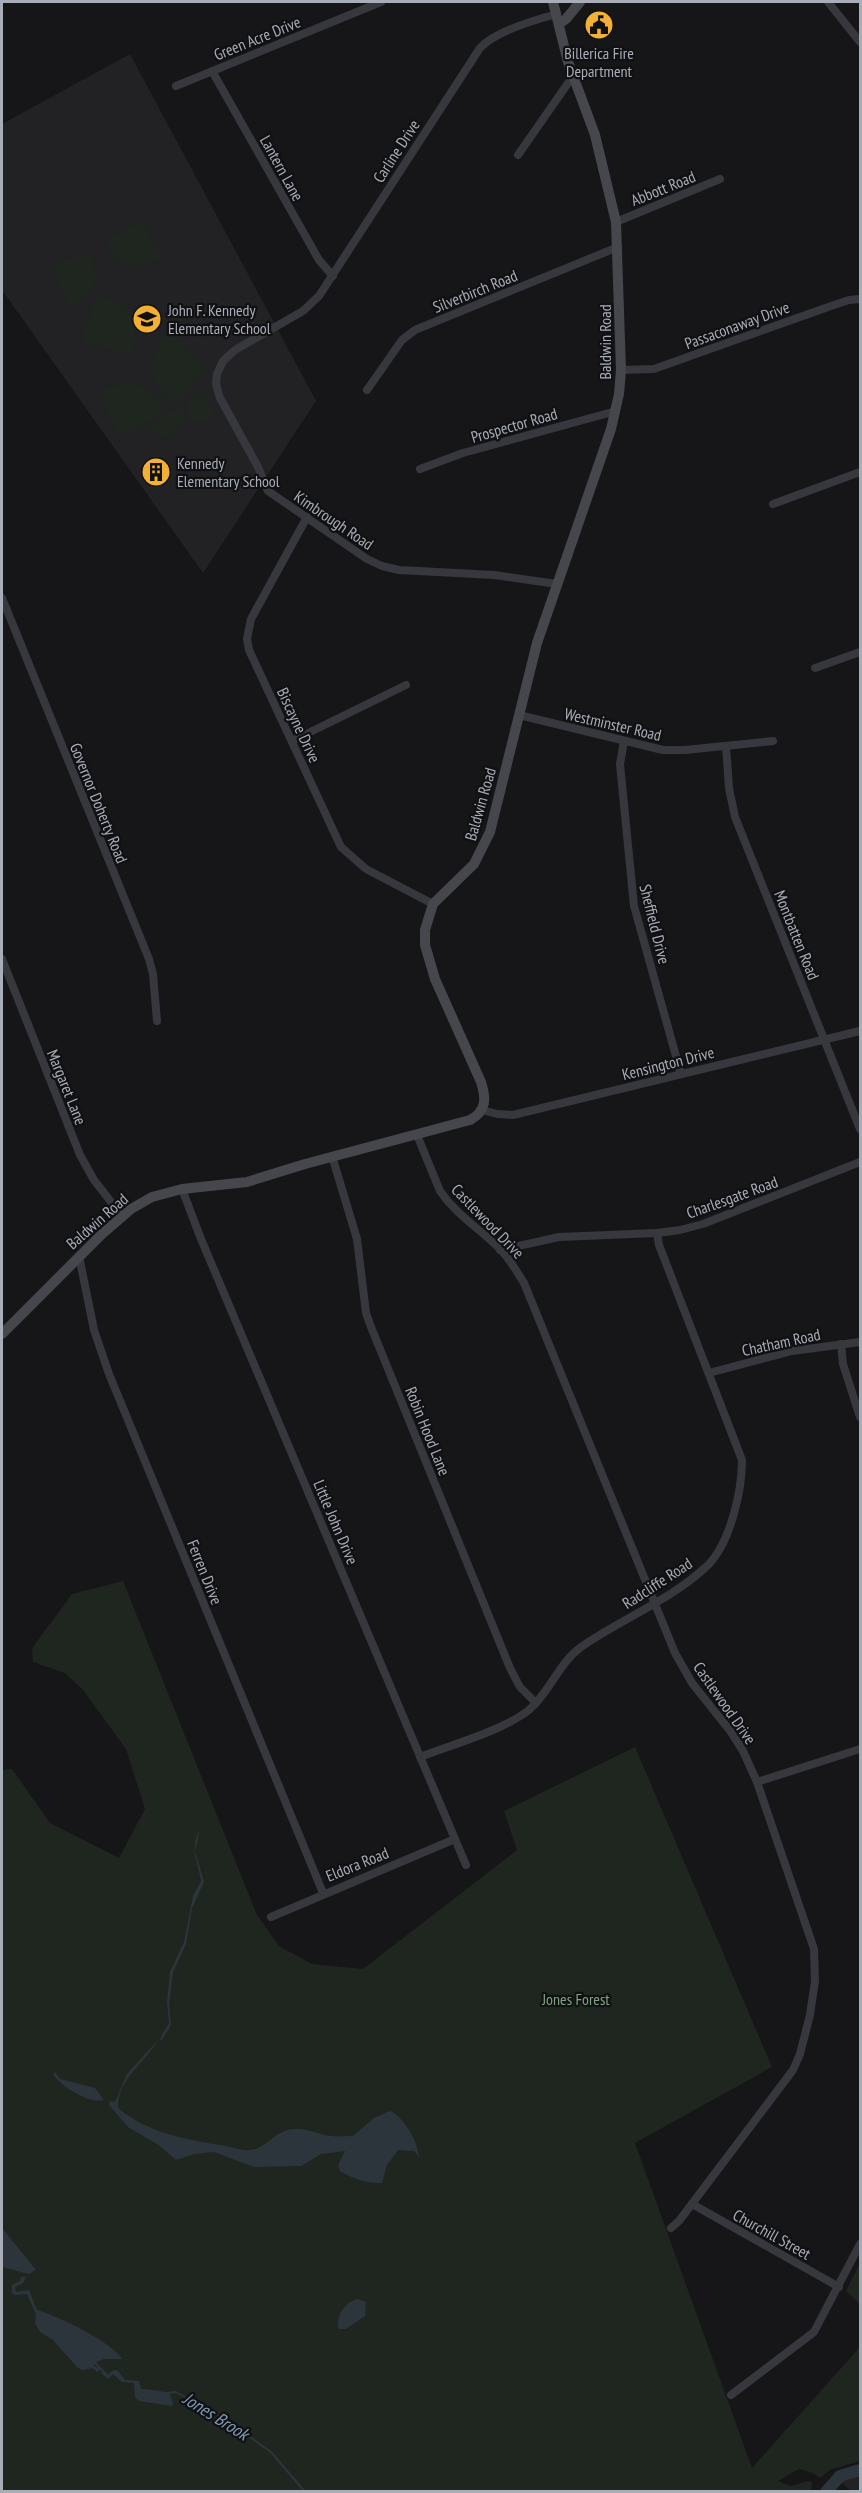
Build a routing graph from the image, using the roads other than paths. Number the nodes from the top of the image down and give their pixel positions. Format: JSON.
{"nodes":[{"id":1,"x":381,"y":2,"type":"edge"},
{"id":2,"x":553,"y":2,"type":"edge"},
{"id":3,"x":580,"y":2,"type":"edge"},
{"id":4,"x":828,"y":2,"type":"edge"},
{"id":5,"x":558,"y":19,"type":"junction"},
{"id":6,"x":861,"y":42,"type":"edge"},
{"id":7,"x":212,"y":71,"type":"junction"},
{"id":8,"x":573,"y":76,"type":"junction"},
{"id":9,"x":176,"y":86,"type":"dead end"},
{"id":10,"x":518,"y":155,"type":"dead end"},
{"id":11,"x":720,"y":179,"type":"dead end"},
{"id":12,"x":616,"y":222,"type":"junction"},
{"id":13,"x":618,"y":248,"type":"junction"},
{"id":14,"x":333,"y":276,"type":"junction"},
{"id":15,"x":861,"y":299,"type":"edge"},
{"id":16,"x":275,"y":326,"type":"joint"},
{"id":17,"x":621,"y":370,"type":"junction"},
{"id":18,"x":367,"y":390,"type":"dead end"},
{"id":19,"x":616,"y":411,"type":"junction"},
{"id":20,"x":420,"y":469,"type":"dead end"},
{"id":21,"x":861,"y":472,"type":"edge"},
{"id":22,"x":773,"y":504,"type":"dead end"},
{"id":23,"x":307,"y":517,"type":"junction"},
{"id":24,"x":557,"y":584,"type":"junction"},
{"id":25,"x":2,"y":598,"type":"edge"},
{"id":26,"x":861,"y":652,"type":"edge"},
{"id":27,"x":815,"y":668,"type":"dead end"},
{"id":28,"x":406,"y":685,"type":"dead end"},
{"id":29,"x":519,"y":715,"type":"junction"},
{"id":30,"x":292,"y":741,"type":"junction"},
{"id":31,"x":624,"y":741,"type":"junction"},
{"id":32,"x":773,"y":741,"type":"dead end"},
{"id":33,"x":726,"y":746,"type":"junction"},
{"id":34,"x":433,"y":904,"type":"junction"},
{"id":35,"x":2,"y":959,"type":"edge"},
{"id":36,"x":157,"y":1022,"type":"dead end"},
{"id":37,"x":861,"y":1031,"type":"edge"},
{"id":38,"x":825,"y":1040,"type":"junction"},
{"id":39,"x":681,"y":1074,"type":"junction"},
{"id":40,"x":482,"y":1110,"type":"junction"},
{"id":41,"x":861,"y":1128,"type":"edge"},
{"id":42,"x":417,"y":1135,"type":"junction"},
{"id":43,"x":332,"y":1156,"type":"junction"},
{"id":44,"x":861,"y":1162,"type":"edge"},
{"id":45,"x":182,"y":1190,"type":"junction"},
{"id":46,"x":122,"y":1216,"type":"junction"},
{"id":47,"x":657,"y":1233,"type":"junction"},
{"id":48,"x":500,"y":1250,"type":"junction"},
{"id":49,"x":79,"y":1256,"type":"junction"},
{"id":50,"x":2,"y":1334,"type":"edge"},
{"id":51,"x":861,"y":1342,"type":"edge"},
{"id":52,"x":841,"y":1344,"type":"junction"},
{"id":53,"x":709,"y":1373,"type":"junction"},
{"id":54,"x":861,"y":1416,"type":"edge"},
{"id":55,"x":654,"y":1603,"type":"junction"},
{"id":56,"x":536,"y":1703,"type":"junction"},
{"id":57,"x":861,"y":1749,"type":"edge"},
{"id":58,"x":420,"y":1757,"type":"junction"},
{"id":59,"x":757,"y":1782,"type":"junction"},
{"id":60,"x":455,"y":1839,"type":"junction"},
{"id":61,"x":466,"y":1865,"type":"dead end"},
{"id":62,"x":323,"y":1893,"type":"junction"},
{"id":63,"x":271,"y":1917,"type":"dead end"},
{"id":64,"x":692,"y":2204,"type":"junction"},
{"id":65,"x":671,"y":2228,"type":"dead end"},
{"id":66,"x":861,"y":2244,"type":"edge"},
{"id":67,"x":839,"y":2287,"type":"junction"},
{"id":68,"x":731,"y":2395,"type":"dead end"}],
"edges":[{"from":1,"to":7,"type":"street","name":"Green Acre Drive"},
{"from":2,"to":5,"type":"street","name":"Baldwin Road"},
{"from":3,"to":5,"type":"street"},
{"from":4,"to":6,"type":"street"},
{"from":5,"to":8,"type":"street","name":"Baldwin Road"},
{"from":5,"to":14,"type":"street","name":"Carline Drive"},
{"from":7,"to":9,"type":"street","name":"Green Acre Drive"},
{"from":7,"to":14,"type":"street","name":"Lantern Lane"},
{"from":8,"to":10,"type":"street"},
{"from":8,"to":12,"type":"street","name":"Baldwin Road"},
{"from":11,"to":12,"type":"street","name":"Abbott Road"},
{"from":12,"to":13,"type":"street","name":"Baldwin Road"},
{"from":13,"to":17,"type":"street","name":"Baldwin Road"},
{"from":13,"to":18,"type":"street","name":"Silverbirch Road"},
{"from":14,"to":16,"type":"street","name":"Carline Drive"},
{"from":15,"to":17,"type":"street","name":"Passaconaway Drive"},
{"from":16,"to":23,"type":"street","name":"Kimbrough Road"},
{"from":17,"to":19,"type":"street","name":"Baldwin Road"},
{"from":19,"to":20,"type":"street","name":"Prospector Road"},
{"from":19,"to":24,"type":"street","name":"Baldwin Road"},
{"from":21,"to":22,"type":"street"},
{"from":23,"to":24,"type":"street","name":"Kimbrough Road"},
{"from":23,"to":30,"type":"street","name":"Biscayne Drive"},
{"from":24,"to":29,"type":"street","name":"Baldwin Road"},
{"from":25,"to":36,"type":"street","name":"Governor Doherty Road"},
{"from":26,"to":27,"type":"street"},
{"from":28,"to":30,"type":"street"},
{"from":29,"to":31,"type":"street","name":"Westminster Road"},
{"from":29,"to":34,"type":"street","name":"Baldwin Road"},
{"from":30,"to":34,"type":"street","name":"Biscayne Drive"},
{"from":31,"to":33,"type":"street","name":"Westminster Road"},
{"from":31,"to":39,"type":"street","name":"Sheffield Drive"},
{"from":32,"to":33,"type":"street","name":"Westminster Road"},
{"from":33,"to":38,"type":"street","name":"Montbatten Road"},
{"from":34,"to":40,"type":"street"},
{"from":35,"to":46,"type":"street","name":"Margaret Lane"},
{"from":37,"to":38,"type":"street","name":"Kensington Drive"},
{"from":38,"to":39,"type":"street","name":"Kensington Drive"},
{"from":38,"to":41,"type":"street","name":"Montbatten Road"},
{"from":39,"to":40,"type":"street","name":"Kensington Drive"},
{"from":40,"to":42,"type":"street","name":"Baldwin Road"},
{"from":42,"to":43,"type":"street","name":"Baldwin Road"},
{"from":42,"to":48,"type":"street","name":"Castlewood Drive"},
{"from":43,"to":45,"type":"street","name":"Baldwin Road"},
{"from":43,"to":56,"type":"street","name":"Robin Hood Lane"},
{"from":44,"to":47,"type":"street","name":"Charlesgate Road"},
{"from":45,"to":46,"type":"street","name":"Baldwin Road"},
{"from":45,"to":58,"type":"street","name":"Little John Drive"},
{"from":46,"to":49,"type":"street","name":"Baldwin Road"},
{"from":47,"to":48,"type":"street","name":"Charlesgate Road"},
{"from":47,"to":53,"type":"street","name":"Radcliffe Road"},
{"from":48,"to":55,"type":"street","name":"Castlewood Drive"},
{"from":49,"to":50,"type":"street","name":"Baldwin Road"},
{"from":49,"to":62,"type":"street","name":"Ferren Drive"},
{"from":51,"to":52,"type":"street","name":"Chatham Road"},
{"from":52,"to":53,"type":"street","name":"Chatham Road"},
{"from":52,"to":54,"type":"street"},
{"from":53,"to":55,"type":"street","name":"Radcliffe Road"},
{"from":55,"to":56,"type":"street","name":"Radcliffe Road"},
{"from":55,"to":59,"type":"street","name":"Castlewood Drive"},
{"from":56,"to":58,"type":"street","name":"Radcliffe Road"},
{"from":57,"to":59,"type":"street"},
{"from":58,"to":60,"type":"street","name":"Little John Drive"},
{"from":59,"to":64,"type":"street","name":"Castlewood Drive"},
{"from":60,"to":61,"type":"street","name":"Little John Drive"},
{"from":60,"to":62,"type":"street","name":"Eldora Road"},
{"from":62,"to":63,"type":"street","name":"Eldora Road"},
{"from":64,"to":65,"type":"street","name":"Castlewood Drive"},
{"from":64,"to":67,"type":"street","name":"Churchill Street"},
{"from":66,"to":67,"type":"street"},
{"from":67,"to":68,"type":"street"}]}
